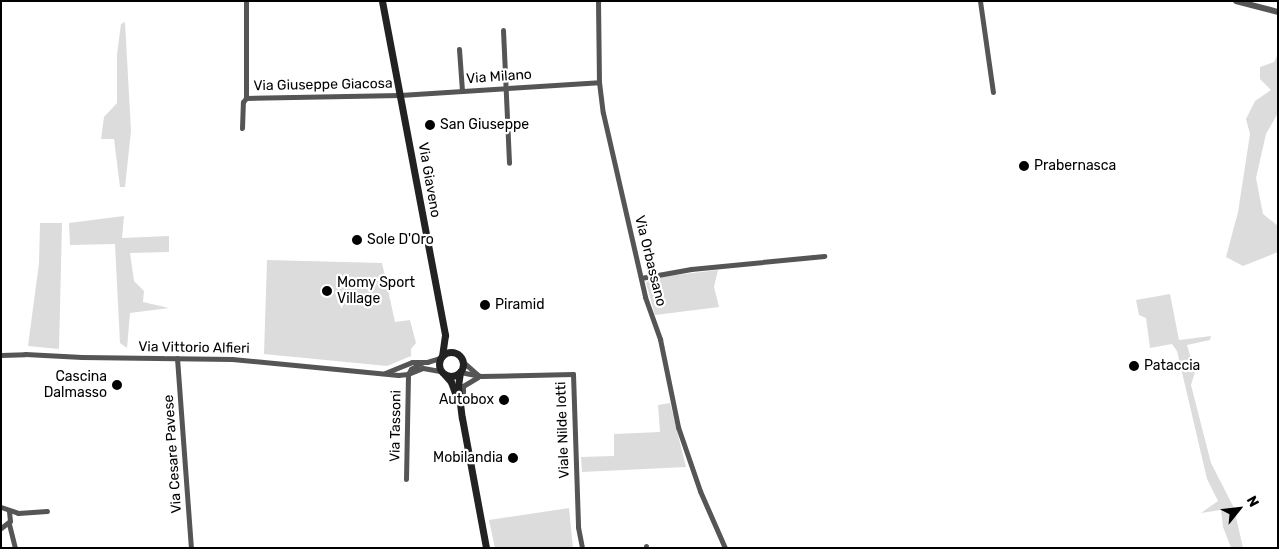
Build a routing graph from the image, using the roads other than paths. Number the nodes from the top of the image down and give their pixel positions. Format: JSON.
{"nodes":[{"id":1,"x":246,"y":1,"type":"edge"},
{"id":2,"x":382,"y":1,"type":"edge"},
{"id":3,"x":598,"y":1,"type":"edge"},
{"id":4,"x":980,"y":1,"type":"edge"},
{"id":5,"x":1236,"y":1,"type":"edge"},
{"id":6,"x":1257,"y":4,"type":"edge"},
{"id":7,"x":1278,"y":12,"type":"edge"},
{"id":8,"x":503,"y":30,"type":"dead end"},
{"id":9,"x":459,"y":49,"type":"dead end"},
{"id":10,"x":600,"y":82,"type":"junction"},
{"id":11,"x":506,"y":88,"type":"junction"},
{"id":12,"x":462,"y":91,"type":"junction"},
{"id":13,"x":993,"y":92,"type":"dead end"},
{"id":14,"x":400,"y":95,"type":"junction"},
{"id":15,"x":246,"y":98,"type":"junction"},
{"id":16,"x":242,"y":128,"type":"dead end"},
{"id":17,"x":508,"y":162,"type":"dead end"},
{"id":18,"x":824,"y":256,"type":"dead end"},
{"id":19,"x":641,"y":278,"type":"junction"},
{"id":20,"x":445,"y":335,"type":"junction"},
{"id":21,"x":457,"y":354,"type":"junction"},
{"id":22,"x":1,"y":355,"type":"edge"},
{"id":23,"x":441,"y":357,"type":"junction"},
{"id":24,"x":177,"y":358,"type":"junction"},
{"id":25,"x":423,"y":362,"type":"junction"},
{"id":26,"x":462,"y":362,"type":"junction"},
{"id":27,"x":460,"y":372,"type":"junction"},
{"id":28,"x":385,"y":373,"type":"junction"},
{"id":29,"x":442,"y":373,"type":"junction"},
{"id":30,"x":408,"y":374,"type":"junction"},
{"id":31,"x":481,"y":376,"type":"junction"},
{"id":32,"x":462,"y":418,"type":"junction"},
{"id":33,"x":406,"y":479,"type":"dead end"},
{"id":34,"x":1,"y":507,"type":"edge"},
{"id":35,"x":9,"y":511,"type":"junction"},
{"id":36,"x":48,"y":511,"type":"dead end"},
{"id":37,"x":18,"y":513,"type":"junction"},
{"id":38,"x":11,"y":518,"type":"junction"},
{"id":39,"x":9,"y":524,"type":"junction"},
{"id":40,"x":2,"y":528,"type":"edge"},
{"id":41,"x":13,"y":534,"type":"junction"},
{"id":42,"x":15,"y":548,"type":"edge"},
{"id":43,"x":191,"y":548,"type":"edge"},
{"id":44,"x":486,"y":548,"type":"edge"},
{"id":45,"x":582,"y":548,"type":"edge"},
{"id":46,"x":725,"y":548,"type":"edge"}],
"edges":[{"from":1,"to":15,"type":"street"},
{"from":2,"to":14,"type":"main road","name":"Via Giaveno"},
{"from":3,"to":10,"type":"street","name":"Via Orbassano"},
{"from":4,"to":13,"type":"street"},
{"from":5,"to":6,"type":"street"},
{"from":6,"to":7,"type":"street"},
{"from":8,"to":11,"type":"street"},
{"from":9,"to":12,"type":"street"},
{"from":10,"to":11,"type":"street","name":"Via Milano"},
{"from":10,"to":19,"type":"street","name":"Via Orbassano"},
{"from":11,"to":12,"type":"street","name":"Via Milano"},
{"from":11,"to":17,"type":"street"},
{"from":12,"to":14,"type":"street","name":"Via Milano"},
{"from":14,"to":15,"type":"street","name":"Via Giuseppe Giacosa"},
{"from":14,"to":20,"type":"main road","name":"Via Giaveno"},
{"from":15,"to":16,"type":"street"},
{"from":18,"to":19,"type":"street"},
{"from":19,"to":46,"type":"street","name":"Via Orbassano"},
{"from":20,"to":21,"type":"main road","name":"Via Giaveno"},
{"from":20,"to":23,"type":"main road","name":"Via Giaveno"},
{"from":21,"to":23,"type":"main road"},
{"from":21,"to":26,"type":"main road","name":"Via Giaveno"},
{"from":22,"to":24,"type":"street","name":"Via Vittorio Alfieri"},
{"from":23,"to":25,"type":"street","name":"Via Vittorio Alfieri"},
{"from":23,"to":29,"type":"main road","name":"Via Giaveno"},
{"from":24,"to":28,"type":"street","name":"Via Vittorio Alfieri"},
{"from":24,"to":43,"type":"street","name":"Via Cesare Pavese"},
{"from":25,"to":28,"type":"street","name":"Via Vittorio Alfieri"},
{"from":25,"to":30,"type":"street","name":"Via Vittorio Alfieri"},
{"from":26,"to":27,"type":"main road","name":"Via Giaveno"},
{"from":26,"to":31,"type":"street"},
{"from":27,"to":29,"type":"main road"},
{"from":27,"to":31,"type":"street"},
{"from":27,"to":32,"type":"main road","name":"Via Giaveno"},
{"from":28,"to":30,"type":"street","name":"Via Vittorio Alfieri"},
{"from":29,"to":30,"type":"street","name":"Via Vittorio Alfieri"},
{"from":29,"to":32,"type":"main road","name":"Via Giaveno"},
{"from":30,"to":33,"type":"street","name":"Via Tassoni"},
{"from":31,"to":32,"type":"street","name":"Via Giaveno"},
{"from":31,"to":45,"type":"street","name":"Viale Nilde Iotti"},
{"from":32,"to":44,"type":"main road","name":"Via Giaveno"},
{"from":34,"to":35,"type":"street"},
{"from":35,"to":37,"type":"street"},
{"from":35,"to":38,"type":"street"},
{"from":36,"to":37,"type":"street"},
{"from":37,"to":38,"type":"street"},
{"from":38,"to":39,"type":"street"},
{"from":39,"to":40,"type":"street"},
{"from":39,"to":41,"type":"street"},
{"from":40,"to":41,"type":"street"},
{"from":41,"to":42,"type":"street"}]}
